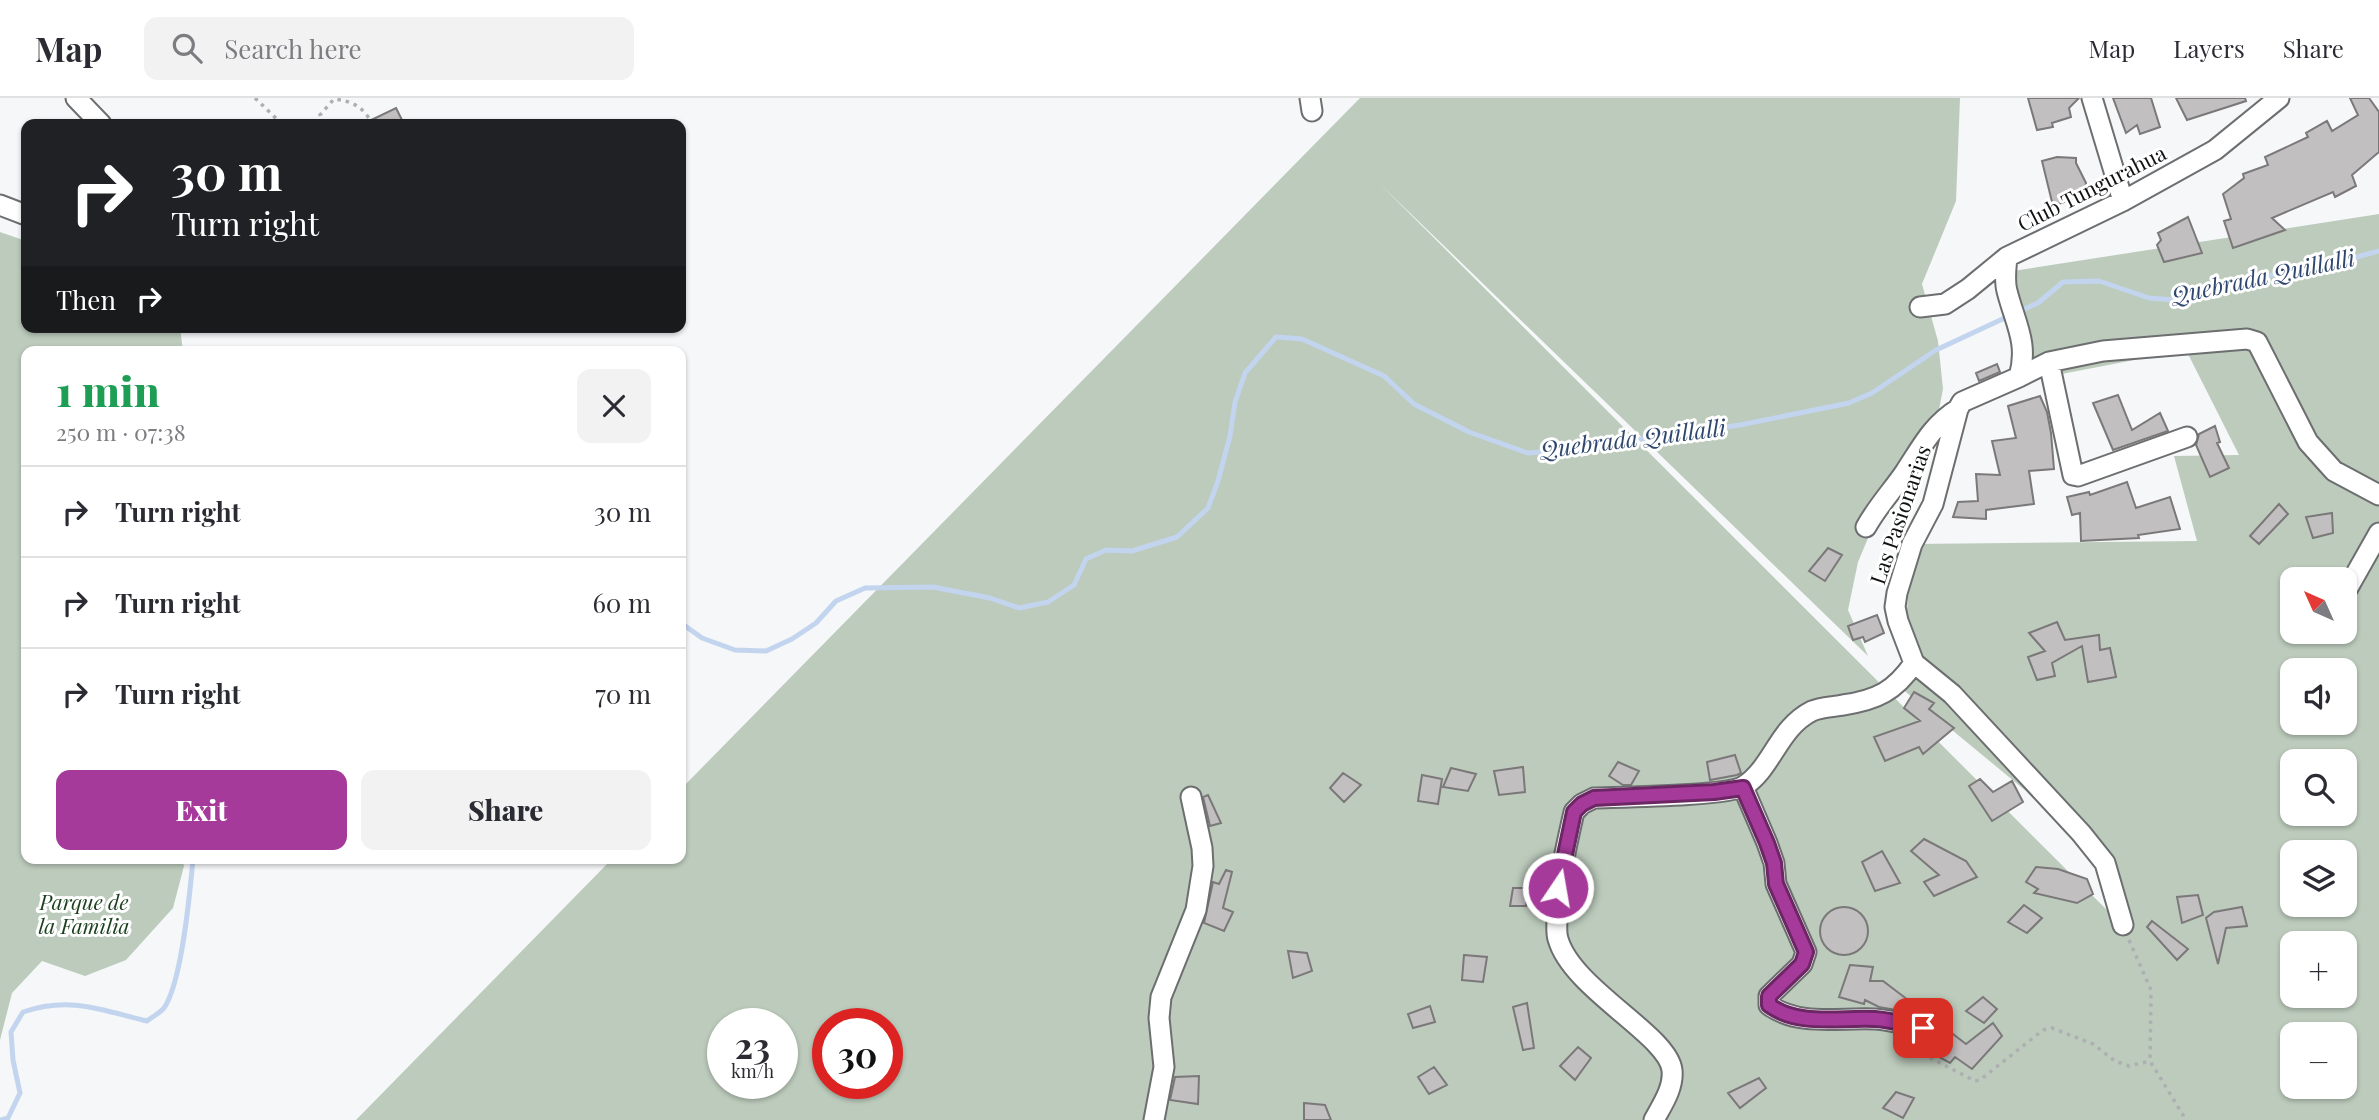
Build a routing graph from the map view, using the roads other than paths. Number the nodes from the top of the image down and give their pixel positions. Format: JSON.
{"nodes":[{"id":1,"x":76,"y":98,"type":"edge"},
{"id":2,"x":2092,"y":98,"type":"edge"},
{"id":3,"x":2279,"y":98,"type":"edge"},
{"id":4,"x":96,"y":119,"type":"edge"},
{"id":5,"x":2123,"y":201,"type":"junction"},
{"id":6,"x":0,"y":205,"type":"edge"},
{"id":7,"x":21,"y":213,"type":"edge"},
{"id":8,"x":2007,"y":257,"type":"junction"},
{"id":9,"x":1920,"y":307,"type":"dead end"},
{"id":10,"x":2049,"y":362,"type":"junction"},
{"id":11,"x":2019,"y":377,"type":"junction"},
{"id":12,"x":1958,"y":409,"type":"junction"},
{"id":13,"x":2187,"y":438,"type":"dead end"},
{"id":14,"x":2379,"y":495,"type":"edge"},
{"id":15,"x":1866,"y":527,"type":"dead end"},
{"id":16,"x":2379,"y":533,"type":"edge"},
{"id":17,"x":2357,"y":572,"type":"edge"},
{"id":18,"x":1914,"y":663,"type":"junction"},
{"id":19,"x":1743,"y":788,"type":"junction"},
{"id":20,"x":1191,"y":797,"type":"dead end"},
{"id":21,"x":2123,"y":925,"type":"road end"},
{"id":22,"x":1923,"y":1028,"type":"road end"},
{"id":23,"x":1154,"y":1120,"type":"edge"},
{"id":24,"x":1654,"y":1120,"type":"edge"}],
"edges":[{"from":1,"to":4,"type":"street"},
{"from":2,"to":5,"type":"street"},
{"from":3,"to":5,"type":"street","name":"Club Tungurahua"},
{"from":5,"to":8,"type":"street","name":"Club Tungurahua"},
{"from":6,"to":7,"type":"street"},
{"from":8,"to":9,"type":"street","name":"Club Tungurahua"},
{"from":8,"to":11,"type":"street"},
{"from":10,"to":11,"type":"street"},
{"from":10,"to":13,"type":"street"},
{"from":10,"to":14,"type":"street"},
{"from":11,"to":12,"type":"street"},
{"from":12,"to":15,"type":"street"},
{"from":12,"to":18,"type":"street","name":"Las Pasionarias"},
{"from":16,"to":17,"type":"street"},
{"from":18,"to":19,"type":"street"},
{"from":18,"to":21,"type":"street"},
{"from":19,"to":22,"type":"street"},
{"from":19,"to":24,"type":"street"},
{"from":20,"to":23,"type":"street"}]}
